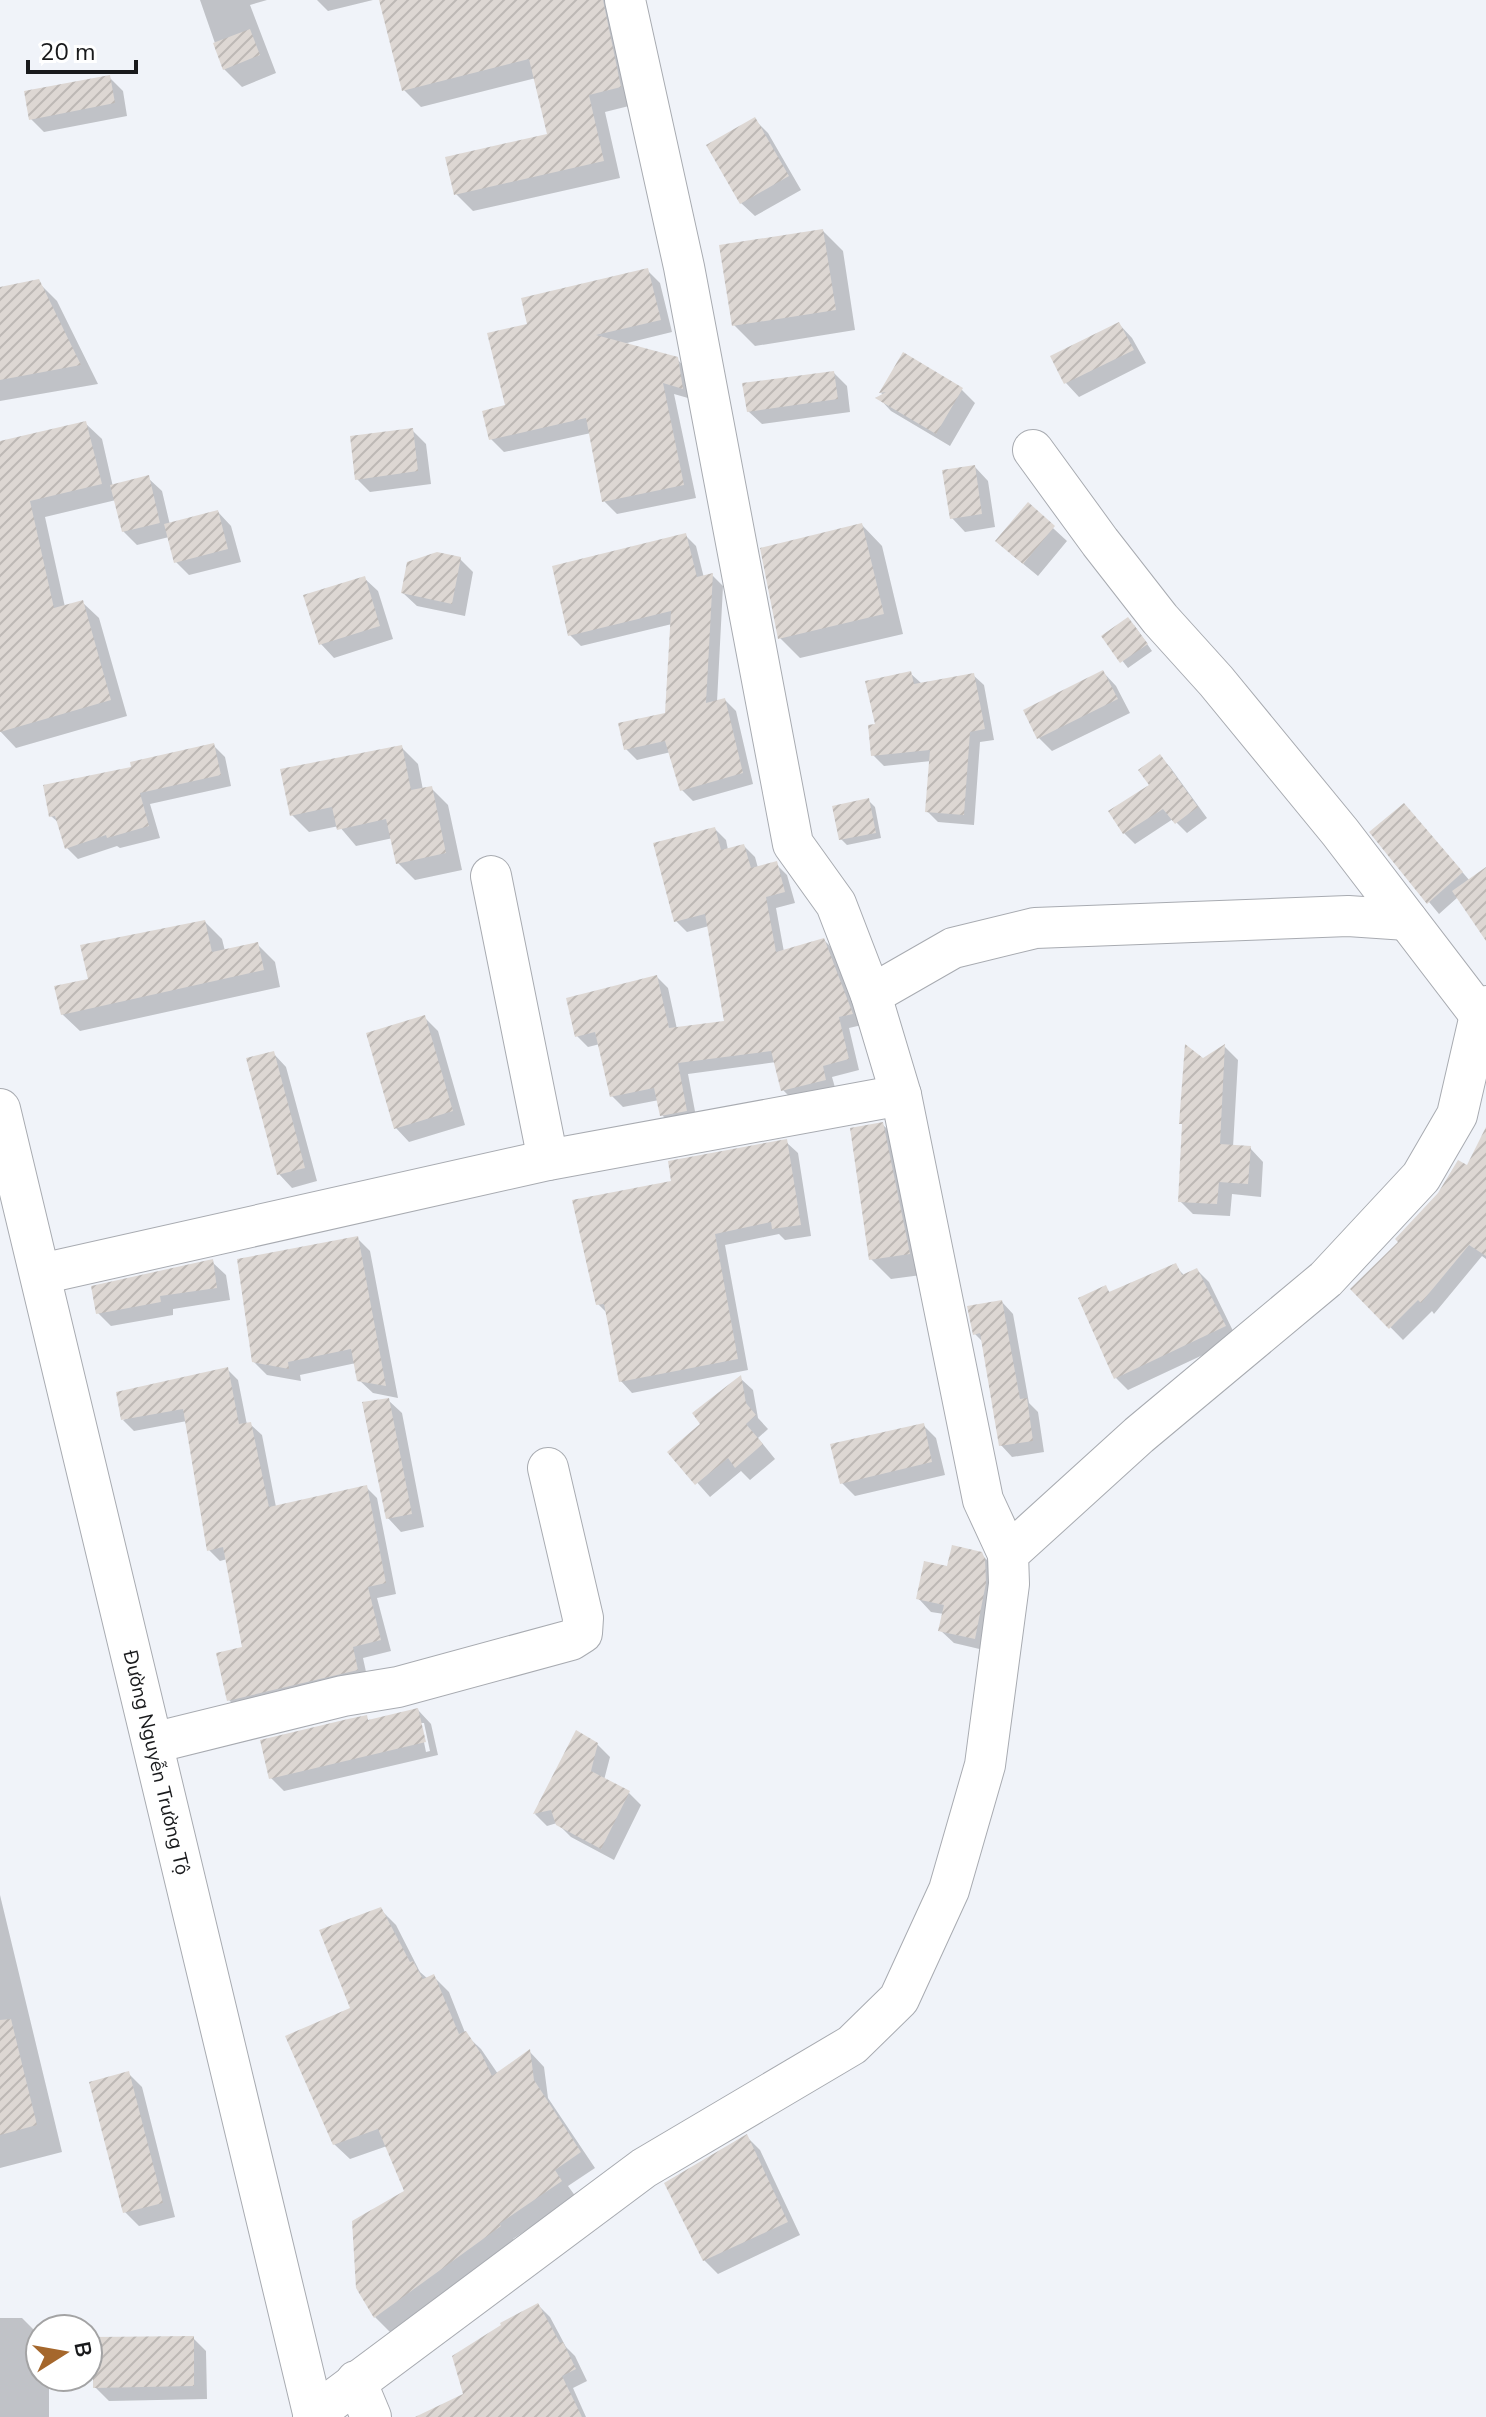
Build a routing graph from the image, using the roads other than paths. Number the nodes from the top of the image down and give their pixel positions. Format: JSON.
{"nodes":[{"id":1,"x":625,"y":0,"type":"edge"},
{"id":2,"x":1033,"y":450,"type":"dead end"},
{"id":3,"x":491,"y":876,"type":"dead end"},
{"id":4,"x":1407,"y":920,"type":"junction"},
{"id":5,"x":871,"y":995,"type":"junction"},
{"id":6,"x":1483,"y":1010,"type":"edge"},
{"id":7,"x":901,"y":1095,"type":"junction"},
{"id":8,"x":0,"y":1109,"type":"edge"},
{"id":9,"x":548,"y":1160,"type":"junction"},
{"id":10,"x":41,"y":1274,"type":"junction"},
{"id":11,"x":548,"y":1468,"type":"dead end"},
{"id":12,"x":1008,"y":1554,"type":"junction"},
{"id":13,"x":153,"y":1743,"type":"junction"},
{"id":14,"x":356,"y":2381,"type":"junction"},
{"id":15,"x":313,"y":2416,"type":"edge"},
{"id":16,"x":371,"y":2417,"type":"edge"}],
"edges":[{"from":1,"to":5,"type":"street"},
{"from":2,"to":4,"type":"street"},
{"from":3,"to":9,"type":"street"},
{"from":4,"to":5,"type":"street"},
{"from":4,"to":6,"type":"street"},
{"from":5,"to":7,"type":"street"},
{"from":6,"to":12,"type":"street"},
{"from":7,"to":9,"type":"street"},
{"from":7,"to":12,"type":"street"},
{"from":8,"to":10,"type":"street","name":"Đường Nguyễn Trường Tộ"},
{"from":9,"to":10,"type":"street"},
{"from":10,"to":13,"type":"street","name":"Đường Nguyễn Trường Tộ"},
{"from":11,"to":13,"type":"street"},
{"from":12,"to":14,"type":"street"},
{"from":13,"to":15,"type":"street","name":"Đường Nguyễn Trường Tộ"},
{"from":14,"to":15,"type":"street"},
{"from":14,"to":16,"type":"street"}]}
